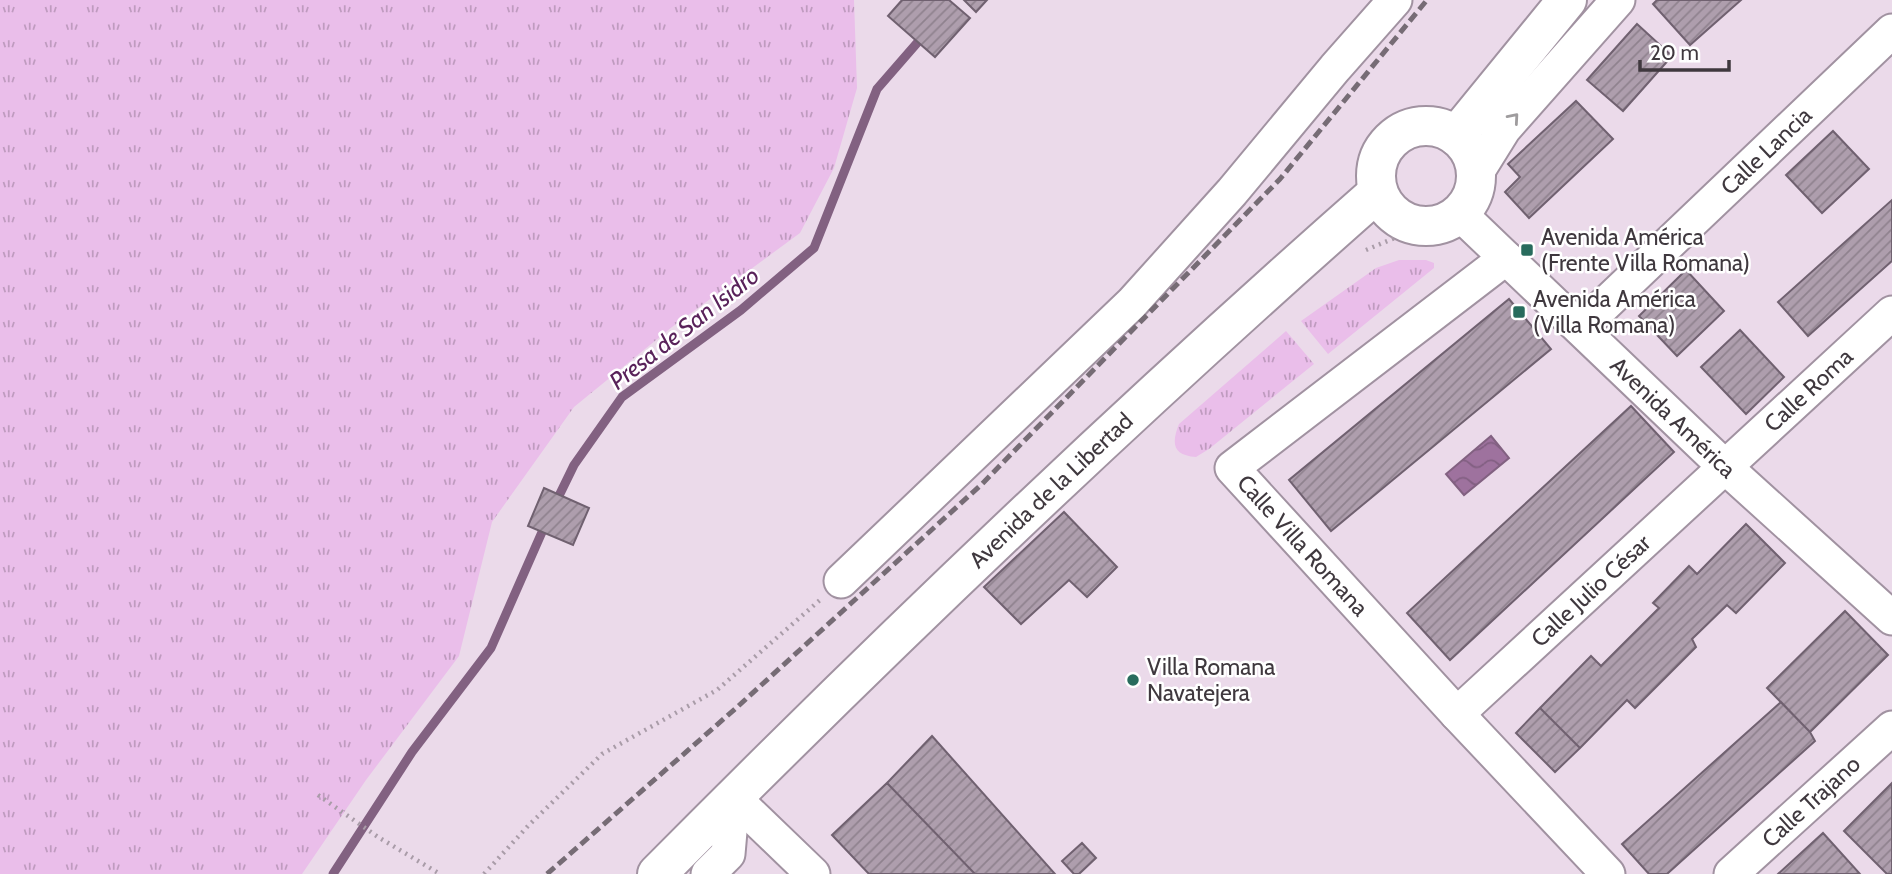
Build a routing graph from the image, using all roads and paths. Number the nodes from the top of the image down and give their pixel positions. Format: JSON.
{"nodes":[{"id":1,"x":1395,"y":0,"type":"edge"},
{"id":2,"x":1567,"y":0,"type":"edge"},
{"id":3,"x":1618,"y":0,"type":"edge"},
{"id":4,"x":1892,"y":31,"type":"edge"},
{"id":5,"x":1456,"y":136,"type":"junction"},
{"id":6,"x":1476,"y":174,"type":"junction"},
{"id":7,"x":1378,"y":192,"type":"junction"},
{"id":8,"x":1459,"y":213,"type":"junction"},
{"id":9,"x":1506,"y":258,"type":"junction"},
{"id":10,"x":1892,"y":313,"type":"edge"},
{"id":11,"x":1580,"y":328,"type":"junction"},
{"id":12,"x":1724,"y":466,"type":"junction"},
{"id":13,"x":841,"y":581,"type":"joint"},
{"id":14,"x":1892,"y":618,"type":"edge"},
{"id":15,"x":1457,"y":714,"type":"junction"},
{"id":16,"x":1892,"y":728,"type":"edge"},
{"id":17,"x":318,"y":795,"type":"dead end"},
{"id":18,"x":733,"y":797,"type":"junction"},
{"id":19,"x":440,"y":874,"type":"edge"},
{"id":20,"x":484,"y":874,"type":"edge"},
{"id":21,"x":657,"y":874,"type":"edge"},
{"id":22,"x":708,"y":874,"type":"edge"},
{"id":23,"x":813,"y":874,"type":"edge"},
{"id":24,"x":1608,"y":874,"type":"edge"},
{"id":25,"x":1731,"y":874,"type":"edge"}],
"edges":[{"from":1,"to":13,"type":"street"},
{"from":2,"to":5,"type":"main road"},
{"from":6,"to":3,"type":"street","one_way":true},
{"from":4,"to":11,"type":"street","name":"Calle Lancia"},
{"from":5,"to":6,"type":"main road"},
{"from":5,"to":7,"type":"main road"},
{"from":6,"to":8,"type":"main road"},
{"from":7,"to":8,"type":"main road"},
{"from":7,"to":18,"type":"main road","name":"Avenida de la Libertad"},
{"from":8,"to":9,"type":"street","name":"Avenida América"},
{"from":9,"to":11,"type":"street","name":"Avenida América"},
{"from":9,"to":15,"type":"street","name":"Calle Villa Romana"},
{"from":10,"to":12,"type":"street","name":"Calle Roma"},
{"from":11,"to":12,"type":"street","name":"Avenida América"},
{"from":12,"to":14,"type":"street","name":"Avenida América"},
{"from":12,"to":15,"type":"street","name":"Calle Julio César"},
{"from":13,"to":20,"type":"path"},
{"from":15,"to":24,"type":"street","name":"Calle Villa Romana"},
{"from":16,"to":25,"type":"street","name":"Calle Trajano"},
{"from":17,"to":19,"type":"path"},
{"from":18,"to":21,"type":"main road","name":"Avenida de la Libertad"},
{"from":18,"to":22,"type":"street"},
{"from":18,"to":23,"type":"street"}]}
